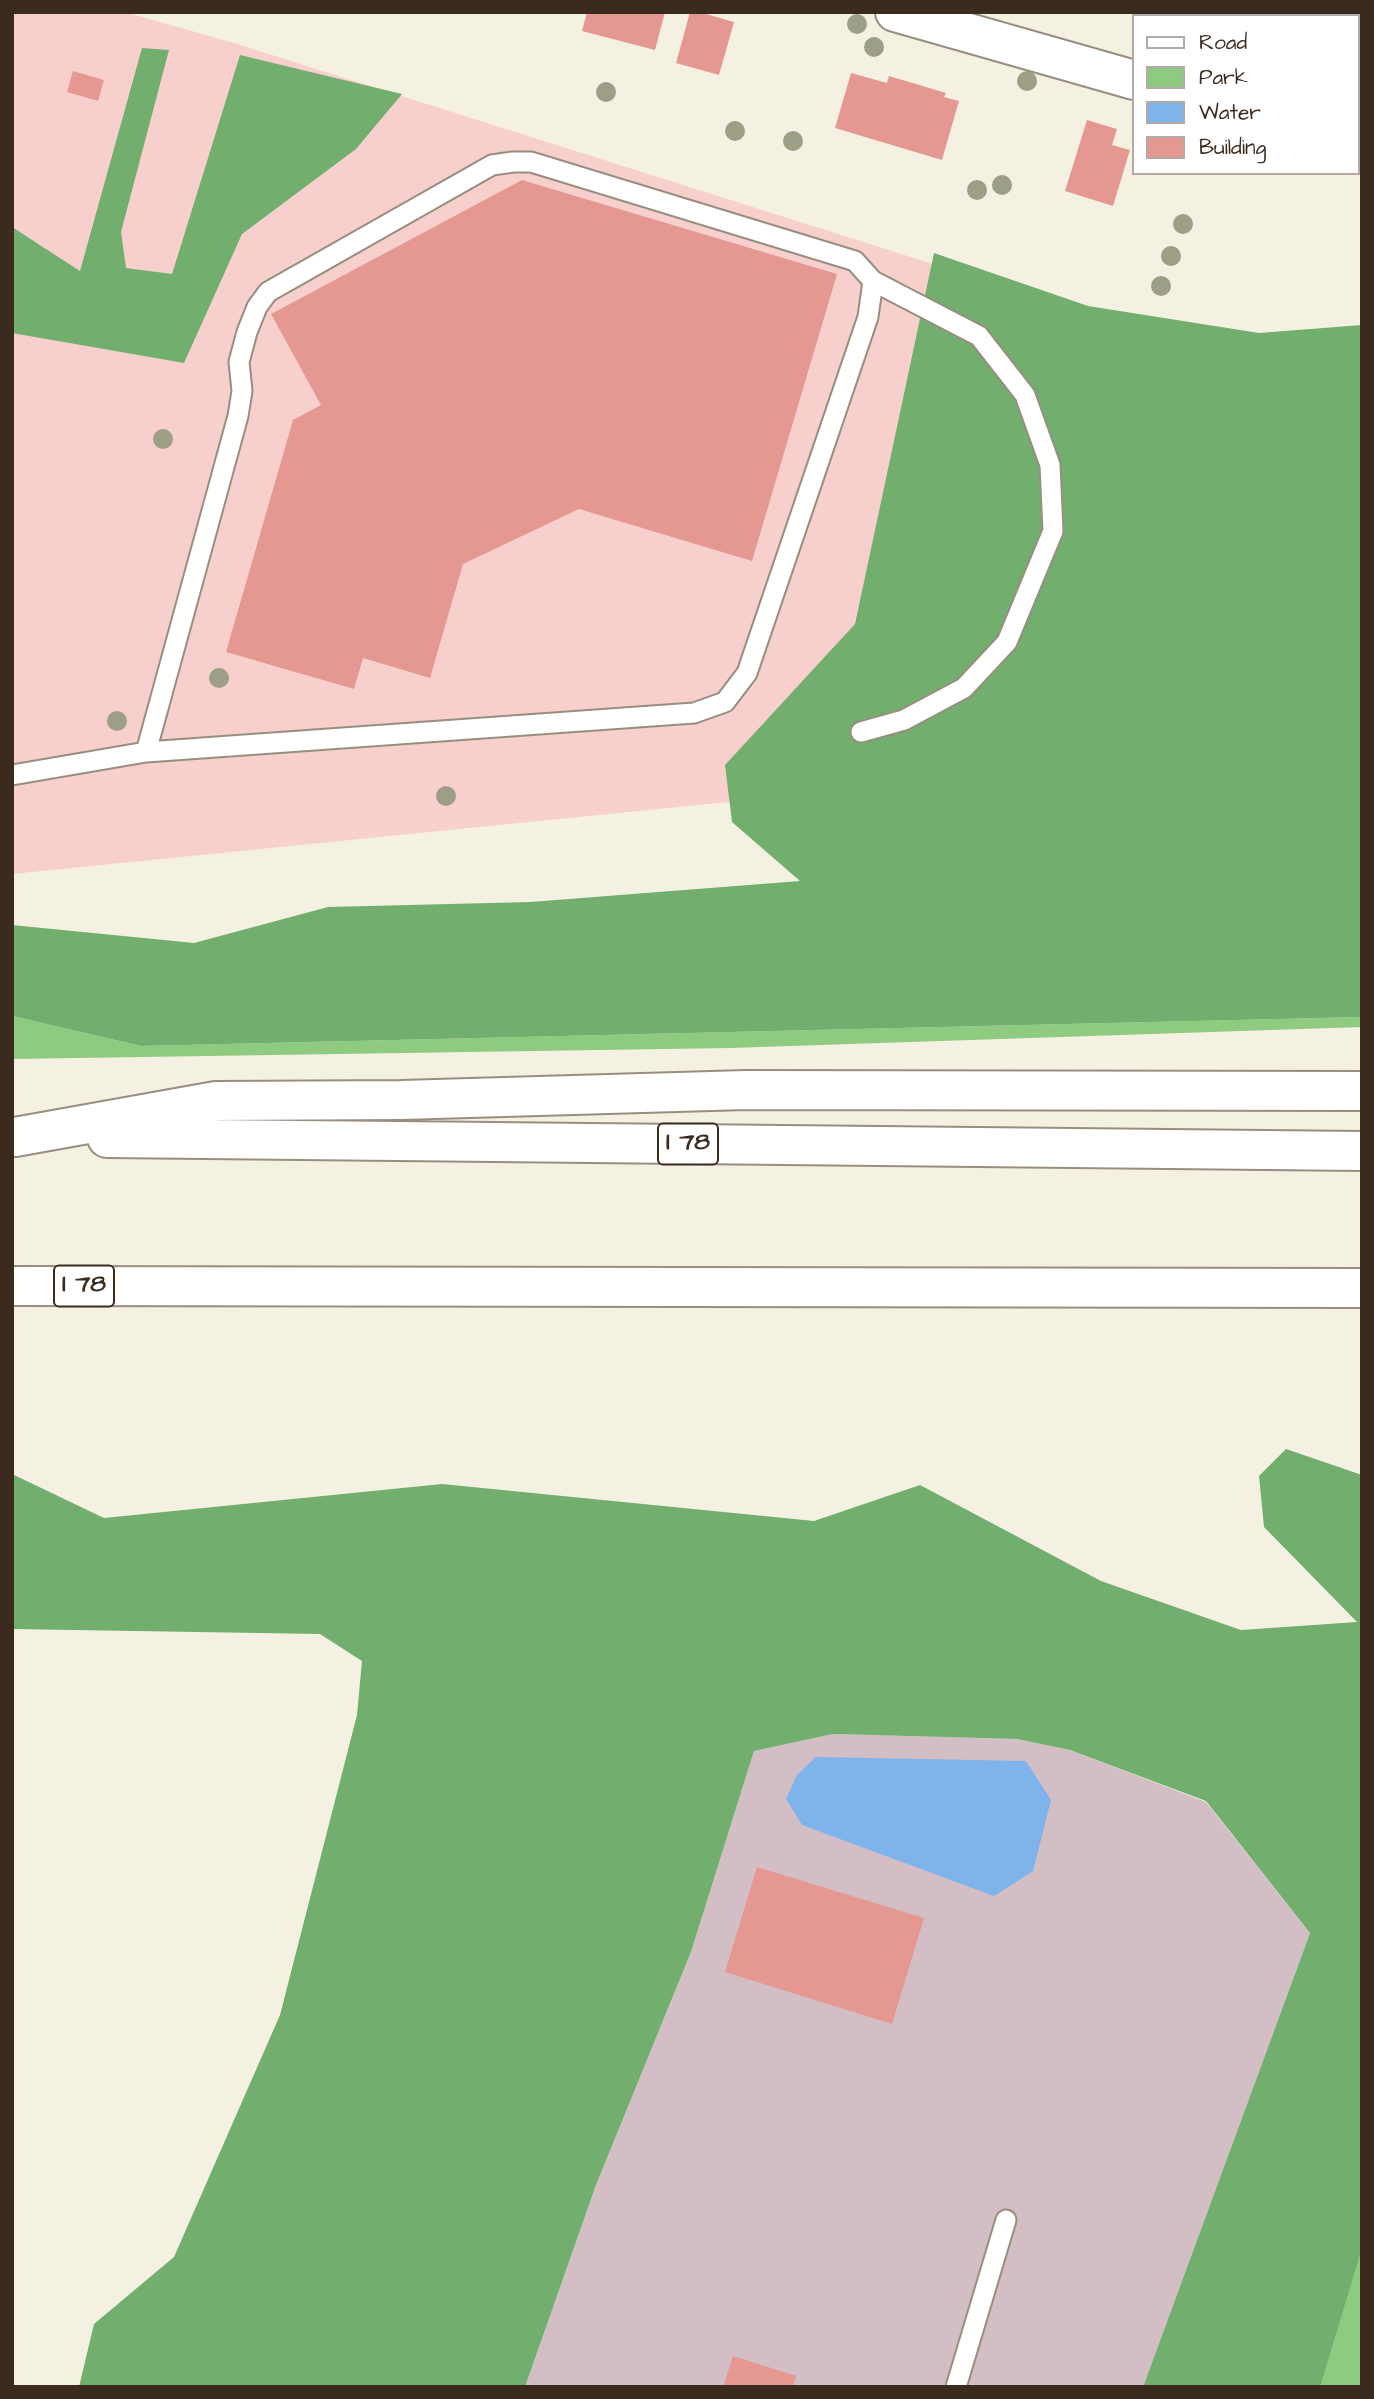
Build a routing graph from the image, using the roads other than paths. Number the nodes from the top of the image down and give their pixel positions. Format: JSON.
{"nodes":[{"id":1,"x":895,"y":12,"type":"edge"},
{"id":2,"x":1132,"y":79,"type":"edge"},
{"id":3,"x":873,"y":281,"type":"junction"},
{"id":4,"x":861,"y":732,"type":"dead end"},
{"id":5,"x":146,"y":752,"type":"junction"},
{"id":6,"x":12,"y":775,"type":"edge"},
{"id":7,"x":1362,"y":1091,"type":"edge"},
{"id":8,"x":14,"y":1137,"type":"edge"},
{"id":9,"x":1362,"y":1152,"type":"edge"},
{"id":10,"x":12,"y":1286,"type":"edge"},
{"id":11,"x":157,"y":1286,"type":"junction"},
{"id":12,"x":1362,"y":1288,"type":"edge"},
{"id":13,"x":12,"y":1291,"type":"edge"},
{"id":14,"x":1006,"y":2220,"type":"dead end"},
{"id":15,"x":956,"y":2387,"type":"edge"}],
"edges":[{"from":1,"to":2,"type":"main road"},
{"from":3,"to":4,"type":"lane"},
{"from":3,"to":5,"type":"lane"},
{"from":3,"to":5,"type":"lane"},
{"from":5,"to":6,"type":"lane"},
{"from":7,"to":8,"type":"main road"},
{"from":8,"to":9,"type":"main road","number":"I 78"},
{"from":10,"to":11,"type":"main road","number":"I 78"},
{"from":11,"to":12,"type":"main road","number":"I 78"},
{"from":11,"to":13,"type":"main road"},
{"from":14,"to":15,"type":"lane"}]}
